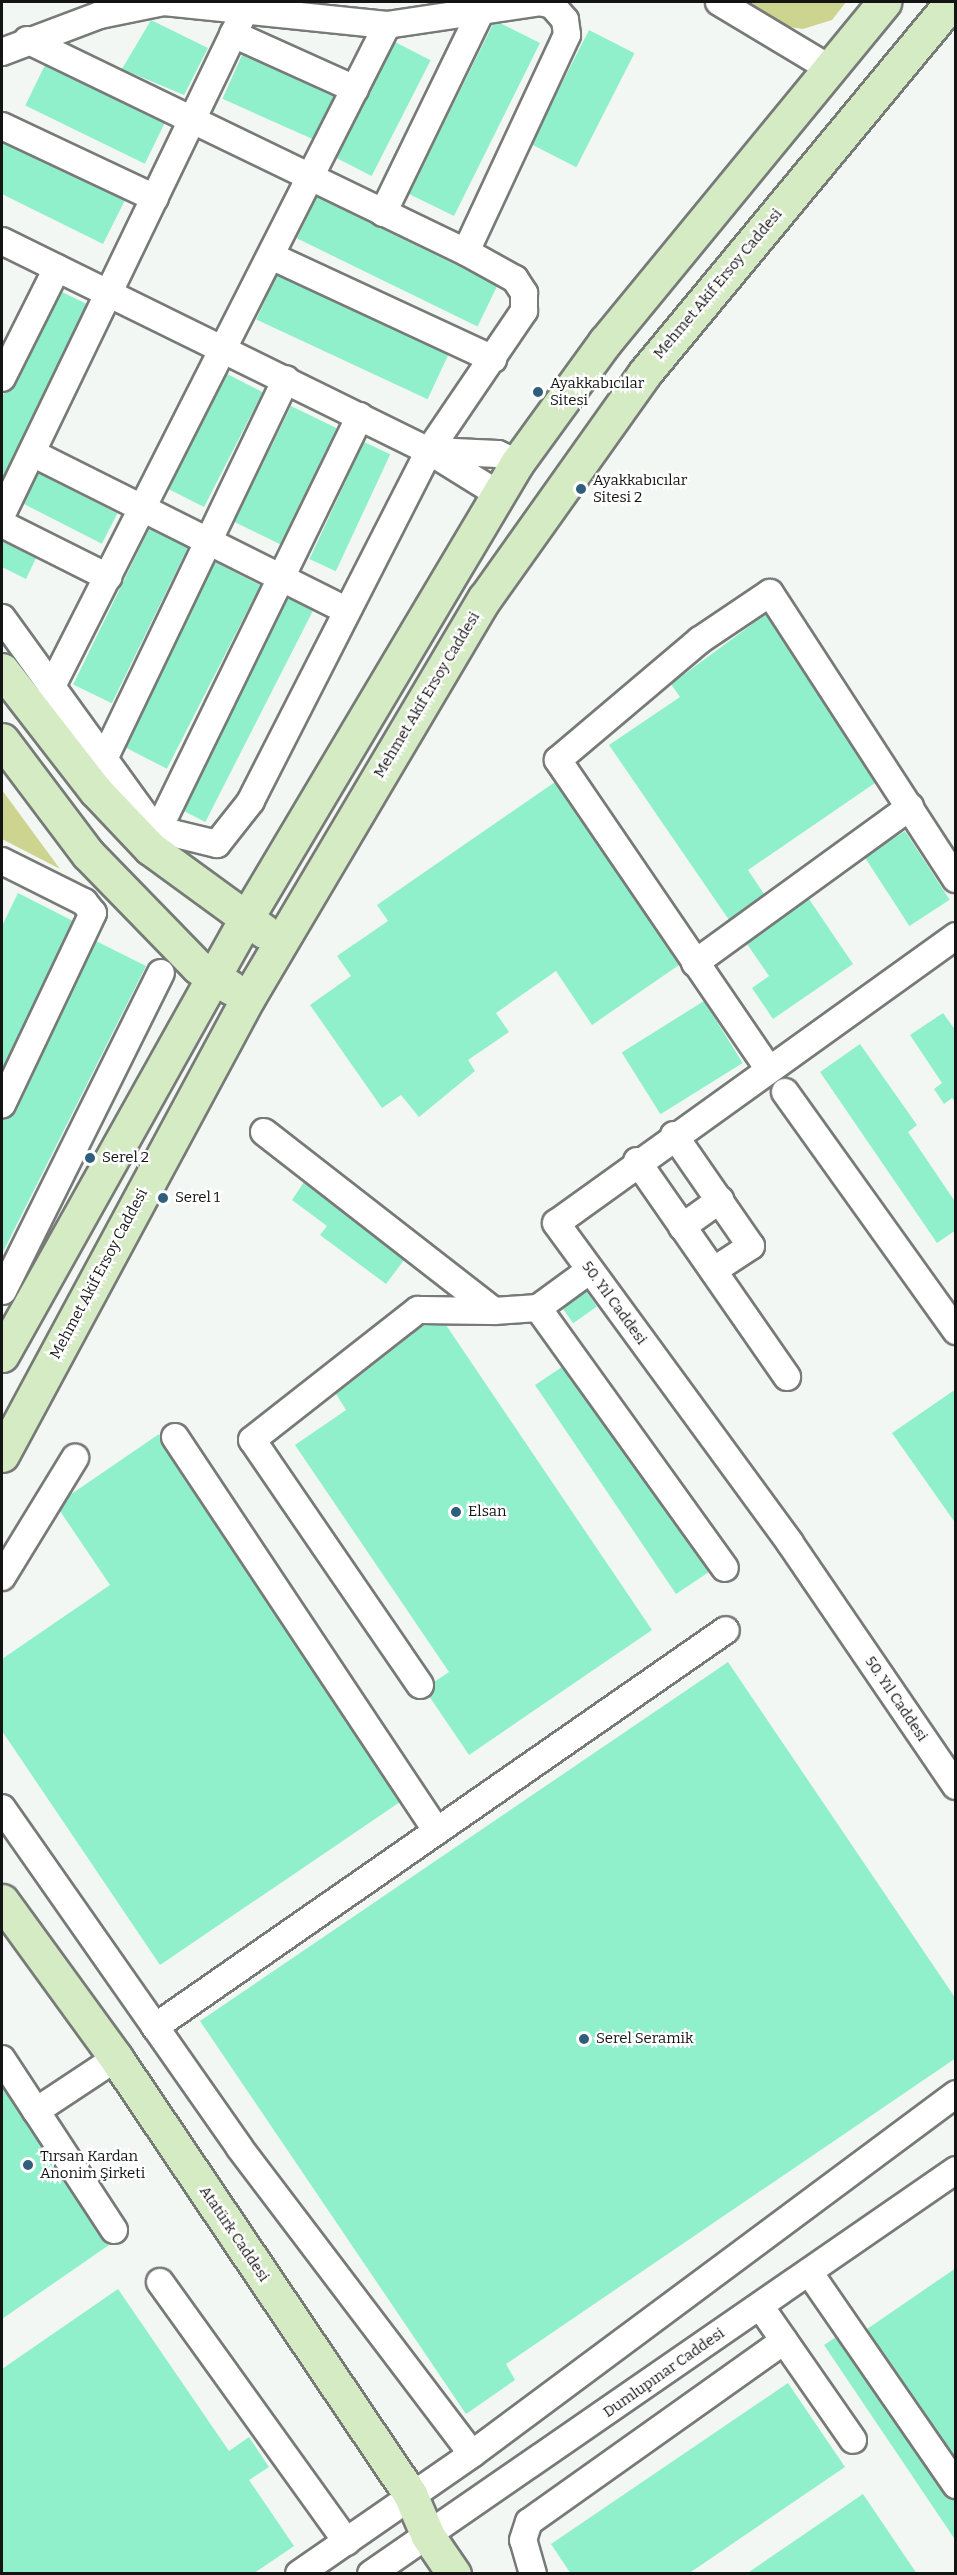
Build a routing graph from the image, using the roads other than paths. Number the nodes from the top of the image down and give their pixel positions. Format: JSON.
{"nodes":[{"id":1,"x":719,"y":2,"type":"edge"},
{"id":2,"x":884,"y":2,"type":"edge"},
{"id":3,"x":245,"y":10,"type":"junction"},
{"id":4,"x":481,"y":11,"type":"junction"},
{"id":5,"x":950,"y":16,"type":"edge"},
{"id":6,"x":387,"y":25,"type":"junction"},
{"id":7,"x":234,"y":34,"type":"junction"},
{"id":8,"x":27,"y":40,"type":"junction"},
{"id":9,"x":2,"y":52,"type":"edge"},
{"id":10,"x":832,"y":70,"type":"junction"},
{"id":11,"x":355,"y":89,"type":"junction"},
{"id":12,"x":193,"y":121,"type":"junction"},
{"id":13,"x":2,"y":126,"type":"edge"},
{"id":14,"x":309,"y":179,"type":"junction"},
{"id":15,"x":155,"y":198,"type":"junction"},
{"id":16,"x":383,"y":213,"type":"junction"},
{"id":17,"x":2,"y":241,"type":"edge"},
{"id":18,"x":466,"y":252,"type":"junction"},
{"id":19,"x":271,"y":256,"type":"junction"},
{"id":20,"x":57,"y":268,"type":"junction"},
{"id":21,"x":110,"y":294,"type":"junction"},
{"id":22,"x":225,"y":349,"type":"junction"},
{"id":23,"x":493,"y":359,"type":"junction"},
{"id":24,"x":2,"y":378,"type":"edge"},
{"id":25,"x":285,"y":379,"type":"junction"},
{"id":26,"x":360,"y":416,"type":"junction"},
{"id":27,"x":429,"y":451,"type":"junction"},
{"id":28,"x":32,"y":453,"type":"junction"},
{"id":29,"x":517,"y":463,"type":"junction"},
{"id":30,"x":498,"y":494,"type":"junction"},
{"id":31,"x":142,"y":510,"type":"junction"},
{"id":32,"x":2,"y":514,"type":"edge"},
{"id":33,"x":2,"y":524,"type":"edge"},
{"id":34,"x":207,"y":542,"type":"junction"},
{"id":35,"x":108,"y":577,"type":"junction"},
{"id":36,"x":280,"y":578,"type":"junction"},
{"id":37,"x":346,"y":611,"type":"junction"},
{"id":38,"x":2,"y":618,"type":"edge"},
{"id":39,"x":2,"y":670,"type":"edge"},
{"id":40,"x":51,"y":688,"type":"junction"},
{"id":41,"x":2,"y":740,"type":"edge"},
{"id":42,"x":104,"y":759,"type":"junction"},
{"id":43,"x":910,"y":807,"type":"junction"},
{"id":44,"x":160,"y":826,"type":"junction"},
{"id":45,"x":4,"y":868,"type":"edge"},
{"id":46,"x":956,"y":879,"type":"edge"},
{"id":47,"x":247,"y":917,"type":"junction"},
{"id":48,"x":956,"y":936,"type":"edge"},
{"id":49,"x":282,"y":947,"type":"junction"},
{"id":50,"x":695,"y":963,"type":"junction"},
{"id":51,"x":161,"y":973,"type":"dead end"},
{"id":52,"x":213,"y":977,"type":"junction"},
{"id":53,"x":248,"y":999,"type":"junction"},
{"id":54,"x":768,"y":1068,"type":"junction"},
{"id":55,"x":785,"y":1092,"type":"dead end"},
{"id":56,"x":2,"y":1105,"type":"edge"},
{"id":57,"x":264,"y":1132,"type":"dead end"},
{"id":58,"x":674,"y":1135,"type":"junction"},
{"id":59,"x":637,"y":1161,"type":"junction"},
{"id":60,"x":720,"y":1200,"type":"junction"},
{"id":61,"x":682,"y":1227,"type":"junction"},
{"id":62,"x":590,"y":1270,"type":"junction"},
{"id":63,"x":714,"y":1271,"type":"junction"},
{"id":64,"x":11,"y":1295,"type":"edge"},
{"id":65,"x":538,"y":1308,"type":"junction"},
{"id":66,"x":494,"y":1311,"type":"junction"},
{"id":67,"x":956,"y":1331,"type":"edge"},
{"id":68,"x":2,"y":1355,"type":"edge"},
{"id":69,"x":787,"y":1377,"type":"dead end"},
{"id":70,"x":175,"y":1437,"type":"dead end"},
{"id":71,"x":2,"y":1455,"type":"edge"},
{"id":72,"x":75,"y":1458,"type":"dead end"},
{"id":73,"x":725,"y":1568,"type":"dead end"},
{"id":74,"x":2,"y":1577,"type":"edge"},
{"id":75,"x":726,"y":1630,"type":"dead end"},
{"id":76,"x":420,"y":1685,"type":"dead end"},
{"id":77,"x":956,"y":1786,"type":"edge"},
{"id":78,"x":2,"y":1808,"type":"edge"},
{"id":79,"x":437,"y":1831,"type":"junction"},
{"id":80,"x":2,"y":1901,"type":"edge"},
{"id":81,"x":155,"y":2027,"type":"junction"},
{"id":82,"x":116,"y":2058,"type":"junction"},
{"id":83,"x":2,"y":2059,"type":"edge"},
{"id":84,"x":956,"y":2094,"type":"edge"},
{"id":85,"x":36,"y":2111,"type":"junction"},
{"id":86,"x":956,"y":2170,"type":"edge"},
{"id":87,"x":114,"y":2230,"type":"dead end"},
{"id":88,"x":809,"y":2272,"type":"junction"},
{"id":89,"x":160,"y":2282,"type":"dead end"},
{"id":90,"x":760,"y":2306,"type":"junction"},
{"id":91,"x":784,"y":2341,"type":"junction"},
{"id":92,"x":853,"y":2440,"type":"dead end"},
{"id":93,"x":472,"y":2454,"type":"junction"},
{"id":94,"x":956,"y":2485,"type":"edge"},
{"id":95,"x":410,"y":2494,"type":"junction"},
{"id":96,"x":428,"y":2536,"type":"junction"},
{"id":97,"x":347,"y":2542,"type":"junction"},
{"id":98,"x":299,"y":2574,"type":"edge"},
{"id":99,"x":371,"y":2574,"type":"edge"},
{"id":100,"x":454,"y":2574,"type":"edge"},
{"id":101,"x":532,"y":2574,"type":"edge"}],
"edges":[{"from":1,"to":10,"type":"street"},
{"from":2,"to":10,"type":"main road"},
{"from":3,"to":6,"type":"street"},
{"from":3,"to":7,"type":"street"},
{"from":3,"to":8,"type":"street"},
{"from":4,"to":6,"type":"street"},
{"from":4,"to":16,"type":"street"},
{"from":4,"to":18,"type":"street"},
{"from":5,"to":49,"type":"main road","name":"Mehmet Akif Ersoy Caddesi"},
{"from":6,"to":11,"type":"street"},
{"from":7,"to":11,"type":"street"},
{"from":7,"to":12,"type":"street"},
{"from":8,"to":9,"type":"street"},
{"from":8,"to":12,"type":"street"},
{"from":10,"to":29,"type":"main road"},
{"from":11,"to":14,"type":"street"},
{"from":12,"to":14,"type":"street"},
{"from":12,"to":15,"type":"street"},
{"from":13,"to":15,"type":"street"},
{"from":14,"to":16,"type":"street"},
{"from":14,"to":19,"type":"street"},
{"from":15,"to":21,"type":"street"},
{"from":16,"to":18,"type":"street"},
{"from":17,"to":20,"type":"street"},
{"from":18,"to":23,"type":"street"},
{"from":19,"to":22,"type":"street"},
{"from":19,"to":23,"type":"street"},
{"from":20,"to":21,"type":"street"},
{"from":20,"to":24,"type":"street"},
{"from":21,"to":22,"type":"street"},
{"from":21,"to":28,"type":"street"},
{"from":22,"to":25,"type":"street"},
{"from":22,"to":31,"type":"street"},
{"from":23,"to":27,"type":"street"},
{"from":25,"to":26,"type":"street"},
{"from":25,"to":34,"type":"street"},
{"from":26,"to":27,"type":"street"},
{"from":26,"to":36,"type":"street"},
{"from":27,"to":29,"type":"street"},
{"from":27,"to":30,"type":"street"},
{"from":27,"to":37,"type":"street"},
{"from":28,"to":31,"type":"street"},
{"from":28,"to":32,"type":"street"},
{"from":29,"to":30,"type":"main road"},
{"from":30,"to":47,"type":"main road"},
{"from":31,"to":34,"type":"street"},
{"from":31,"to":35,"type":"street"},
{"from":33,"to":35,"type":"street"},
{"from":34,"to":36,"type":"street"},
{"from":34,"to":42,"type":"street"},
{"from":35,"to":40,"type":"street"},
{"from":36,"to":37,"type":"street"},
{"from":36,"to":44,"type":"street"},
{"from":37,"to":44,"type":"street"},
{"from":38,"to":40,"type":"street"},
{"from":39,"to":47,"type":"main road"},
{"from":40,"to":42,"type":"street"},
{"from":41,"to":52,"type":"main road"},
{"from":42,"to":44,"type":"street"},
{"from":43,"to":46,"type":"street"},
{"from":43,"to":50,"type":"street"},
{"from":43,"to":50,"type":"street"},
{"from":45,"to":56,"type":"street"},
{"from":47,"to":49,"type":"main road"},
{"from":47,"to":52,"type":"main road"},
{"from":48,"to":54,"type":"street","name":"50. Yıl Caddesi"},
{"from":49,"to":53,"type":"main road","name":"Mehmet Akif Ersoy Caddesi"},
{"from":50,"to":54,"type":"street"},
{"from":51,"to":64,"type":"street"},
{"from":52,"to":53,"type":"main road"},
{"from":52,"to":64,"type":"main road"},
{"from":53,"to":71,"type":"main road","name":"Mehmet Akif Ersoy Caddesi"},
{"from":54,"to":58,"type":"street","name":"50. Yıl Caddesi"},
{"from":55,"to":67,"type":"street"},
{"from":57,"to":66,"type":"street"},
{"from":58,"to":59,"type":"street","name":"50. Yıl Caddesi"},
{"from":58,"to":60,"type":"street"},
{"from":59,"to":61,"type":"street"},
{"from":59,"to":62,"type":"street","name":"50. Yıl Caddesi"},
{"from":60,"to":61,"type":"street"},
{"from":60,"to":63,"type":"street"},
{"from":61,"to":63,"type":"street"},
{"from":62,"to":65,"type":"street"},
{"from":62,"to":77,"type":"street","name":"50. Yıl Caddesi"},
{"from":63,"to":69,"type":"street"},
{"from":64,"to":68,"type":"main road"},
{"from":65,"to":66,"type":"street"},
{"from":65,"to":73,"type":"street"},
{"from":66,"to":76,"type":"street"},
{"from":70,"to":79,"type":"street"},
{"from":72,"to":74,"type":"street"},
{"from":75,"to":79,"type":"street"},
{"from":78,"to":81,"type":"street"},
{"from":79,"to":81,"type":"street"},
{"from":80,"to":82,"type":"main road","name":"Atatürk Caddesi"},
{"from":81,"to":93,"type":"street"},
{"from":82,"to":85,"type":"street"},
{"from":82,"to":95,"type":"main road","name":"Atatürk Caddesi"},
{"from":83,"to":85,"type":"street"},
{"from":84,"to":93,"type":"street"},
{"from":85,"to":87,"type":"street"},
{"from":86,"to":88,"type":"street","name":"Dumlupınar Caddesi"},
{"from":88,"to":90,"type":"street","name":"Dumlupınar Caddesi"},
{"from":88,"to":94,"type":"street"},
{"from":89,"to":97,"type":"street"},
{"from":90,"to":91,"type":"street"},
{"from":90,"to":96,"type":"street","name":"Dumlupınar Caddesi"},
{"from":91,"to":92,"type":"street"},
{"from":91,"to":101,"type":"street"},
{"from":93,"to":95,"type":"street"},
{"from":95,"to":96,"type":"main road","name":"Atatürk Caddesi"},
{"from":95,"to":97,"type":"street"},
{"from":96,"to":99,"type":"street","name":"Dumlupınar Caddesi"},
{"from":96,"to":100,"type":"main road","name":"Atatürk Caddesi"},
{"from":97,"to":98,"type":"street"}]}
